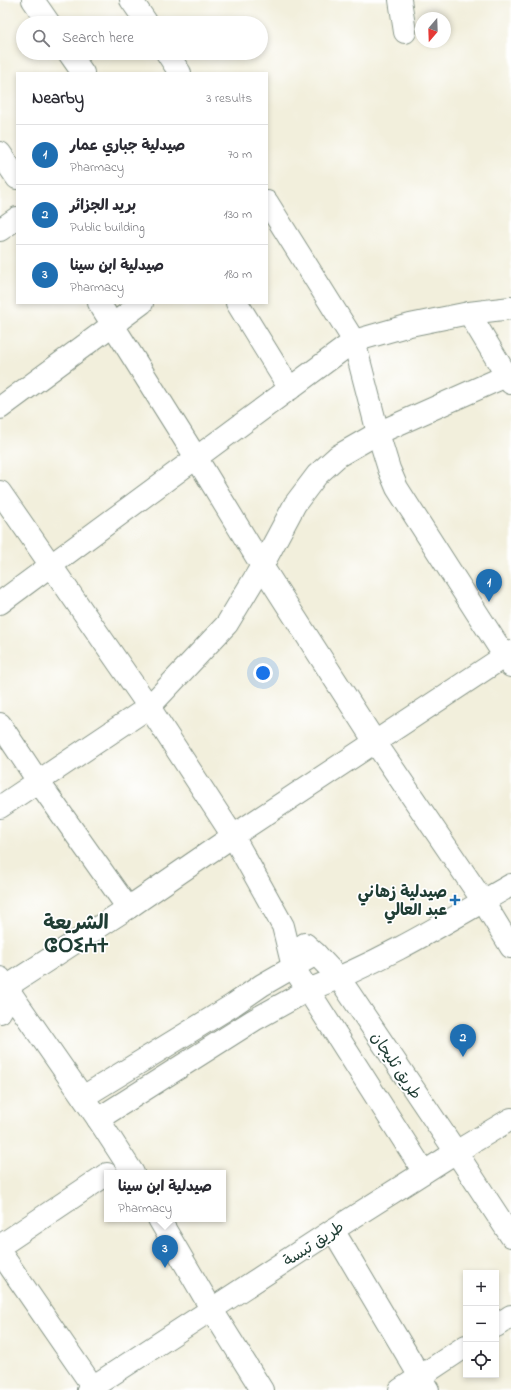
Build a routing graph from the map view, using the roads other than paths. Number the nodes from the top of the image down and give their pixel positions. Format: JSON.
{"nodes":[{"id":1,"x":33,"y":0,"type":"edge"},
{"id":2,"x":132,"y":0,"type":"edge"},
{"id":3,"x":400,"y":0,"type":"edge"},
{"id":4,"x":44,"y":16,"type":"edge"},
{"id":5,"x":142,"y":16,"type":"edge"},
{"id":6,"x":405,"y":32,"type":"dead end"},
{"id":7,"x":75,"y":60,"type":"edge"},
{"id":8,"x":172,"y":60,"type":"edge"},
{"id":9,"x":82,"y":72,"type":"edge"},
{"id":10,"x":179,"y":72,"type":"edge"},
{"id":11,"x":0,"y":153,"type":"edge"},
{"id":12,"x":16,"y":177,"type":"edge"},
{"id":13,"x":268,"y":207,"type":"edge"},
{"id":14,"x":16,"y":219,"type":"edge"},
{"id":15,"x":0,"y":230,"type":"edge"},
{"id":16,"x":101,"y":304,"type":"edge"},
{"id":17,"x":141,"y":304,"type":"edge"},
{"id":18,"x":238,"y":304,"type":"edge"},
{"id":19,"x":511,"y":308,"type":"edge"},
{"id":20,"x":469,"y":313,"type":"junction"},
{"id":21,"x":114,"y":325,"type":"junction"},
{"id":22,"x":354,"y":341,"type":"junction"},
{"id":23,"x":509,"y":379,"type":"edge"},
{"id":24,"x":290,"y":389,"type":"junction"},
{"id":25,"x":0,"y":408,"type":"edge"},
{"id":26,"x":378,"y":433,"type":"junction"},
{"id":27,"x":197,"y":459,"type":"junction"},
{"id":28,"x":0,"y":492,"type":"edge"},
{"id":29,"x":50,"y":565,"type":"junction"},
{"id":30,"x":262,"y":566,"type":"junction"},
{"id":31,"x":0,"y":603,"type":"edge"},
{"id":32,"x":509,"y":658,"type":"edge"},
{"id":33,"x":149,"y":707,"type":"junction"},
{"id":34,"x":0,"y":724,"type":"edge"},
{"id":35,"x":375,"y":742,"type":"junction"},
{"id":36,"x":38,"y":781,"type":"junction"},
{"id":37,"x":0,"y":807,"type":"edge"},
{"id":38,"x":233,"y":836,"type":"junction"},
{"id":39,"x":511,"y":885,"type":"edge"},
{"id":40,"x":483,"y":901,"type":"junction"},
{"id":41,"x":128,"y":908,"type":"junction"},
{"id":42,"x":283,"y":926,"type":"junction"},
{"id":43,"x":511,"y":946,"type":"edge"},
{"id":44,"x":316,"y":954,"type":"junction"},
{"id":45,"x":293,"y":967,"type":"junction"},
{"id":46,"x":339,"y":978,"type":"junction"},
{"id":47,"x":4,"y":987,"type":"edge"},
{"id":48,"x":308,"y":990,"type":"junction"},
{"id":49,"x":0,"y":1012,"type":"edge"},
{"id":50,"x":82,"y":1097,"type":"junction"},
{"id":51,"x":98,"y":1119,"type":"junction"},
{"id":52,"x":511,"y":1119,"type":"edge"},
{"id":53,"x":456,"y":1152,"type":"junction"},
{"id":54,"x":130,"y":1167,"type":"edge"},
{"id":55,"x":119,"y":1170,"type":"edge"},
{"id":56,"x":424,"y":1172,"type":"junction"},
{"id":57,"x":104,"y":1176,"type":"edge"},
{"id":58,"x":161,"y":1222,"type":"edge"},
{"id":59,"x":333,"y":1230,"type":"junction"},
{"id":60,"x":511,"y":1236,"type":"edge"},
{"id":61,"x":0,"y":1246,"type":"edge"},
{"id":62,"x":0,"y":1252,"type":"edge"},
{"id":63,"x":212,"y":1310,"type":"junction"},
{"id":64,"x":511,"y":1316,"type":"edge"},
{"id":65,"x":499,"y":1324,"type":"edge"},
{"id":66,"x":463,"y":1349,"type":"edge"},
{"id":67,"x":424,"y":1384,"type":"edge"},
{"id":68,"x":92,"y":1389,"type":"edge"},
{"id":69,"x":262,"y":1390,"type":"edge"},
{"id":70,"x":400,"y":1390,"type":"edge"}],
"edges":[{"from":1,"to":4,"type":"street"},
{"from":2,"to":5,"type":"street"},
{"from":3,"to":6,"type":"street"},
{"from":7,"to":9,"type":"street"},
{"from":8,"to":10,"type":"street"},
{"from":11,"to":12,"type":"street"},
{"from":13,"to":22,"type":"street"},
{"from":14,"to":15,"type":"street"},
{"from":16,"to":21,"type":"street"},
{"from":17,"to":21,"type":"street"},
{"from":18,"to":24,"type":"street"},
{"from":19,"to":20,"type":"street"},
{"from":20,"to":22,"type":"street"},
{"from":20,"to":23,"type":"street"},
{"from":21,"to":25,"type":"street"},
{"from":21,"to":27,"type":"street"},
{"from":22,"to":24,"type":"street"},
{"from":22,"to":26,"type":"street"},
{"from":23,"to":26,"type":"street"},
{"from":24,"to":27,"type":"street"},
{"from":26,"to":30,"type":"street"},
{"from":26,"to":32,"type":"street"},
{"from":27,"to":29,"type":"street"},
{"from":27,"to":30,"type":"street"},
{"from":28,"to":29,"type":"street"},
{"from":29,"to":31,"type":"street"},
{"from":29,"to":33,"type":"street"},
{"from":30,"to":33,"type":"street"},
{"from":30,"to":35,"type":"street"},
{"from":32,"to":35,"type":"street"},
{"from":33,"to":36,"type":"street"},
{"from":33,"to":38,"type":"street"},
{"from":34,"to":36,"type":"street"},
{"from":35,"to":38,"type":"street"},
{"from":35,"to":40,"type":"street"},
{"from":36,"to":37,"type":"street"},
{"from":36,"to":41,"type":"street"},
{"from":38,"to":41,"type":"street"},
{"from":38,"to":42,"type":"street"},
{"from":39,"to":40,"type":"street"},
{"from":40,"to":43,"type":"street"},
{"from":40,"to":46,"type":"street"},
{"from":41,"to":47,"type":"street"},
{"from":42,"to":44,"type":"street","name":"طريق ثليجان"},
{"from":42,"to":45,"type":"street"},
{"from":44,"to":45,"type":"street"},
{"from":44,"to":46,"type":"street","name":"طريق ثليجان"},
{"from":45,"to":48,"type":"street"},
{"from":45,"to":50,"type":"street"},
{"from":46,"to":48,"type":"street"},
{"from":46,"to":53,"type":"street","name":"طريق ثليجان"},
{"from":47,"to":49,"type":"street"},
{"from":47,"to":50,"type":"street"},
{"from":48,"to":51,"type":"street"},
{"from":48,"to":56,"type":"street"},
{"from":50,"to":51,"type":"street"},
{"from":51,"to":54,"type":"street"},
{"from":52,"to":53,"type":"street","name":"طريق تبسة"},
{"from":53,"to":56,"type":"street","name":"طريق تبسة"},
{"from":53,"to":60,"type":"street"},
{"from":54,"to":55,"type":"street"},
{"from":56,"to":59,"type":"street","name":"طريق تبسة"},
{"from":57,"to":61,"type":"street"},
{"from":58,"to":63,"type":"street"},
{"from":59,"to":63,"type":"street","name":"طريق تبسة"},
{"from":59,"to":67,"type":"street"},
{"from":62,"to":68,"type":"street"},
{"from":63,"to":68,"type":"street","name":"طريق تبسة"},
{"from":63,"to":69,"type":"street"},
{"from":64,"to":65,"type":"street"},
{"from":66,"to":67,"type":"street"},
{"from":67,"to":70,"type":"street"}]}
